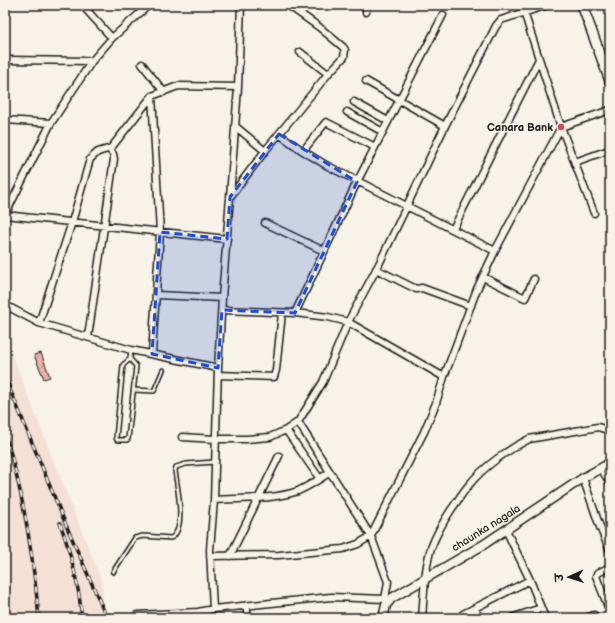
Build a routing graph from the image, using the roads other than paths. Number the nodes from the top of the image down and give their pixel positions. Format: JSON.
{"nodes":[{"id":1,"x":82,"y":5,"type":"edge"},
{"id":2,"x":149,"y":5,"type":"edge"},
{"id":3,"x":241,"y":5,"type":"edge"},
{"id":4,"x":288,"y":5,"type":"edge"},
{"id":5,"x":366,"y":5,"type":"edge"},
{"id":6,"x":548,"y":5,"type":"edge"},
{"id":7,"x":582,"y":5,"type":"edge"},
{"id":8,"x":366,"y":12,"type":"dead end"},
{"id":9,"x":524,"y":12,"type":"junction"},
{"id":10,"x":443,"y":15,"type":"dead end"},
{"id":11,"x":112,"y":38,"type":"junction"},
{"id":12,"x":300,"y":52,"type":"dead end"},
{"id":13,"x":539,"y":59,"type":"junction"},
{"id":14,"x":5,"y":60,"type":"edge"},
{"id":15,"x":92,"y":61,"type":"junction"},
{"id":16,"x":142,"y":64,"type":"dead end"},
{"id":17,"x":328,"y":74,"type":"junction"},
{"id":18,"x":366,"y":81,"type":"dead end"},
{"id":19,"x":610,"y":81,"type":"edge"},
{"id":20,"x":238,"y":87,"type":"junction"},
{"id":21,"x":164,"y":92,"type":"junction"},
{"id":22,"x":152,"y":96,"type":"junction"},
{"id":23,"x":399,"y":99,"type":"junction"},
{"id":24,"x":354,"y":102,"type":"dead end"},
{"id":25,"x":610,"y":110,"type":"edge"},
{"id":26,"x":347,"y":112,"type":"dead end"},
{"id":27,"x":5,"y":120,"type":"edge"},
{"id":28,"x":388,"y":121,"type":"junction"},
{"id":29,"x":51,"y":123,"type":"junction"},
{"id":30,"x":235,"y":126,"type":"junction"},
{"id":31,"x":446,"y":126,"type":"junction"},
{"id":32,"x":562,"y":126,"type":"junction"},
{"id":33,"x":383,"y":132,"type":"junction"},
{"id":34,"x":279,"y":134,"type":"junction"},
{"id":35,"x":375,"y":147,"type":"junction"},
{"id":36,"x":109,"y":149,"type":"junction"},
{"id":37,"x":265,"y":151,"type":"junction"},
{"id":38,"x":303,"y":151,"type":"junction"},
{"id":39,"x":606,"y":151,"type":"dead end"},
{"id":40,"x":575,"y":162,"type":"junction"},
{"id":41,"x":357,"y":182,"type":"junction"},
{"id":42,"x":230,"y":197,"type":"junction"},
{"id":43,"x":406,"y":206,"type":"junction"},
{"id":44,"x":594,"y":213,"type":"dead end"},
{"id":45,"x":5,"y":215,"type":"edge"},
{"id":46,"x":72,"y":222,"type":"junction"},
{"id":47,"x":265,"y":223,"type":"dead end"},
{"id":48,"x":105,"y":226,"type":"junction"},
{"id":49,"x":454,"y":229,"type":"junction"},
{"id":50,"x":160,"y":232,"type":"junction"},
{"id":51,"x":227,"y":239,"type":"junction"},
{"id":52,"x":324,"y":251,"type":"junction"},
{"id":53,"x":495,"y":251,"type":"junction"},
{"id":54,"x":376,"y":269,"type":"junction"},
{"id":55,"x":483,"y":277,"type":"junction"},
{"id":56,"x":534,"y":279,"type":"dead end"},
{"id":57,"x":157,"y":295,"type":"junction"},
{"id":58,"x":222,"y":298,"type":"junction"},
{"id":59,"x":5,"y":305,"type":"edge"},
{"id":60,"x":471,"y":306,"type":"junction"},
{"id":61,"x":222,"y":310,"type":"junction"},
{"id":62,"x":282,"y":313,"type":"junction"},
{"id":63,"x":294,"y":313,"type":"junction"},
{"id":64,"x":348,"y":322,"type":"junction"},
{"id":65,"x":39,"y":323,"type":"junction"},
{"id":66,"x":88,"y":337,"type":"junction"},
{"id":67,"x":131,"y":350,"type":"junction"},
{"id":68,"x":152,"y":354,"type":"junction"},
{"id":69,"x":130,"y":359,"type":"junction"},
{"id":70,"x":218,"y":368,"type":"junction"},
{"id":71,"x":163,"y":370,"type":"dead end"},
{"id":72,"x":218,"y":376,"type":"junction"},
{"id":73,"x":444,"y":377,"type":"junction"},
{"id":74,"x":134,"y":390,"type":"junction"},
{"id":75,"x":298,"y":422,"type":"junction"},
{"id":76,"x":286,"y":430,"type":"junction"},
{"id":77,"x":610,"y":431,"type":"edge"},
{"id":78,"x":182,"y":436,"type":"dead end"},
{"id":79,"x":216,"y":439,"type":"junction"},
{"id":80,"x":279,"y":456,"type":"dead end"},
{"id":81,"x":215,"y":462,"type":"junction"},
{"id":82,"x":610,"y":463,"type":"edge"},
{"id":83,"x":600,"y":469,"type":"junction"},
{"id":84,"x":330,"y":472,"type":"junction"},
{"id":85,"x":583,"y":478,"type":"junction"},
{"id":86,"x":320,"y":479,"type":"junction"},
{"id":87,"x":609,"y":484,"type":"dead end"},
{"id":88,"x":258,"y":498,"type":"junction"},
{"id":89,"x":214,"y":500,"type":"junction"},
{"id":90,"x":506,"y":530,"type":"junction"},
{"id":91,"x":371,"y":536,"type":"junction"},
{"id":92,"x":610,"y":551,"type":"edge"},
{"id":93,"x":210,"y":556,"type":"junction"},
{"id":94,"x":230,"y":556,"type":"junction"},
{"id":95,"x":610,"y":567,"type":"edge"},
{"id":96,"x":114,"y":572,"type":"dead end"},
{"id":97,"x":425,"y":578,"type":"junction"},
{"id":98,"x":530,"y":580,"type":"junction"},
{"id":99,"x":387,"y":600,"type":"junction"},
{"id":100,"x":247,"y":607,"type":"junction"},
{"id":101,"x":608,"y":607,"type":"dead end"},
{"id":102,"x":475,"y":608,"type":"junction"},
{"id":103,"x":541,"y":608,"type":"junction"},
{"id":104,"x":213,"y":609,"type":"junction"},
{"id":105,"x":463,"y":614,"type":"dead end"},
{"id":106,"x":137,"y":615,"type":"dead end"},
{"id":107,"x":594,"y":615,"type":"dead end"},
{"id":108,"x":514,"y":617,"type":"dead end"},
{"id":109,"x":248,"y":618,"type":"edge"},
{"id":110,"x":383,"y":618,"type":"edge"},
{"id":111,"x":422,"y":618,"type":"edge"},
{"id":112,"x":479,"y":618,"type":"edge"},
{"id":113,"x":545,"y":618,"type":"edge"},
{"id":114,"x":585,"y":618,"type":"edge"}],
"edges":[{"from":1,"to":11,"type":"street"},
{"from":2,"to":11,"type":"street"},
{"from":3,"to":20,"type":"street"},
{"from":4,"to":17,"type":"street"},
{"from":5,"to":8,"type":"street"},
{"from":6,"to":9,"type":"street"},
{"from":7,"to":19,"type":"main road"},
{"from":9,"to":13,"type":"street"},
{"from":9,"to":31,"type":"street"},
{"from":10,"to":23,"type":"street"},
{"from":11,"to":15,"type":"street"},
{"from":12,"to":17,"type":"street"},
{"from":13,"to":32,"type":"street"},
{"from":13,"to":49,"type":"street"},
{"from":14,"to":15,"type":"street"},
{"from":15,"to":29,"type":"street"},
{"from":16,"to":21,"type":"street"},
{"from":17,"to":34,"type":"street"},
{"from":18,"to":23,"type":"street"},
{"from":20,"to":21,"type":"street"},
{"from":20,"to":30,"type":"street"},
{"from":21,"to":22,"type":"street"},
{"from":22,"to":36,"type":"street"},
{"from":22,"to":50,"type":"street"},
{"from":23,"to":28,"type":"street"},
{"from":23,"to":31,"type":"street"},
{"from":24,"to":28,"type":"street"},
{"from":25,"to":32,"type":"street"},
{"from":26,"to":33,"type":"street"},
{"from":27,"to":29,"type":"street"},
{"from":28,"to":33,"type":"street"},
{"from":29,"to":45,"type":"street"},
{"from":30,"to":37,"type":"street"},
{"from":30,"to":42,"type":"street"},
{"from":31,"to":43,"type":"street"},
{"from":32,"to":40,"type":"street"},
{"from":32,"to":53,"type":"street"},
{"from":33,"to":35,"type":"street"},
{"from":34,"to":37,"type":"street"},
{"from":34,"to":38,"type":"street"},
{"from":35,"to":38,"type":"street"},
{"from":35,"to":41,"type":"street"},
{"from":36,"to":46,"type":"street"},
{"from":36,"to":48,"type":"street"},
{"from":37,"to":42,"type":"street"},
{"from":38,"to":41,"type":"street"},
{"from":39,"to":40,"type":"street"},
{"from":40,"to":44,"type":"street"},
{"from":41,"to":43,"type":"street"},
{"from":41,"to":52,"type":"street"},
{"from":42,"to":51,"type":"street"},
{"from":43,"to":49,"type":"street"},
{"from":43,"to":54,"type":"street"},
{"from":45,"to":46,"type":"street"},
{"from":46,"to":48,"type":"street"},
{"from":46,"to":65,"type":"street"},
{"from":47,"to":52,"type":"street"},
{"from":48,"to":50,"type":"street"},
{"from":48,"to":66,"type":"street"},
{"from":49,"to":53,"type":"street"},
{"from":50,"to":51,"type":"street"},
{"from":50,"to":57,"type":"street"},
{"from":51,"to":58,"type":"street"},
{"from":52,"to":63,"type":"street"},
{"from":53,"to":55,"type":"street"},
{"from":54,"to":60,"type":"street"},
{"from":54,"to":64,"type":"street"},
{"from":55,"to":56,"type":"street"},
{"from":55,"to":60,"type":"street"},
{"from":57,"to":58,"type":"street"},
{"from":57,"to":68,"type":"street"},
{"from":58,"to":61,"type":"street"},
{"from":59,"to":65,"type":"street"},
{"from":60,"to":73,"type":"street"},
{"from":61,"to":62,"type":"street"},
{"from":61,"to":70,"type":"street"},
{"from":62,"to":63,"type":"street"},
{"from":62,"to":72,"type":"street"},
{"from":63,"to":64,"type":"street"},
{"from":64,"to":73,"type":"street"},
{"from":64,"to":75,"type":"street"},
{"from":65,"to":66,"type":"street"},
{"from":66,"to":67,"type":"street"},
{"from":67,"to":68,"type":"street"},
{"from":67,"to":69,"type":"lane"},
{"from":68,"to":70,"type":"street"},
{"from":69,"to":74,"type":"lane"},
{"from":69,"to":74,"type":"lane"},
{"from":70,"to":72,"type":"street"},
{"from":71,"to":74,"type":"lane"},
{"from":72,"to":79,"type":"street"},
{"from":73,"to":91,"type":"street"},
{"from":75,"to":76,"type":"street"},
{"from":75,"to":84,"type":"street"},
{"from":76,"to":79,"type":"street"},
{"from":76,"to":86,"type":"street"},
{"from":77,"to":97,"type":"street"},
{"from":78,"to":79,"type":"street"},
{"from":79,"to":81,"type":"street"},
{"from":80,"to":88,"type":"street"},
{"from":81,"to":89,"type":"street"},
{"from":81,"to":96,"type":"lane"},
{"from":82,"to":83,"type":"main road","name":"chaunka nagala"},
{"from":83,"to":85,"type":"main road","name":"chaunka nagala"},
{"from":83,"to":87,"type":"lane"},
{"from":84,"to":86,"type":"street"},
{"from":84,"to":91,"type":"street"},
{"from":85,"to":90,"type":"main road","name":"chaunka nagala"},
{"from":85,"to":92,"type":"street"},
{"from":86,"to":88,"type":"street"},
{"from":88,"to":89,"type":"street"},
{"from":88,"to":94,"type":"street"},
{"from":89,"to":93,"type":"street"},
{"from":90,"to":97,"type":"main road","name":"chaunka nagala"},
{"from":90,"to":98,"type":"street"},
{"from":91,"to":94,"type":"street"},
{"from":91,"to":99,"type":"street"},
{"from":93,"to":94,"type":"street"},
{"from":93,"to":104,"type":"street"},
{"from":95,"to":101,"type":"street"},
{"from":97,"to":99,"type":"main road","name":"chaunka nagala"},
{"from":97,"to":111,"type":"street"},
{"from":98,"to":102,"type":"street"},
{"from":98,"to":103,"type":"street"},
{"from":99,"to":100,"type":"street"},
{"from":99,"to":110,"type":"main road"},
{"from":100,"to":104,"type":"street"},
{"from":100,"to":109,"type":"street"},
{"from":102,"to":105,"type":"street"},
{"from":102,"to":112,"type":"street"},
{"from":103,"to":108,"type":"street"},
{"from":103,"to":113,"type":"street"},
{"from":104,"to":106,"type":"street"},
{"from":107,"to":114,"type":"street"}]}
